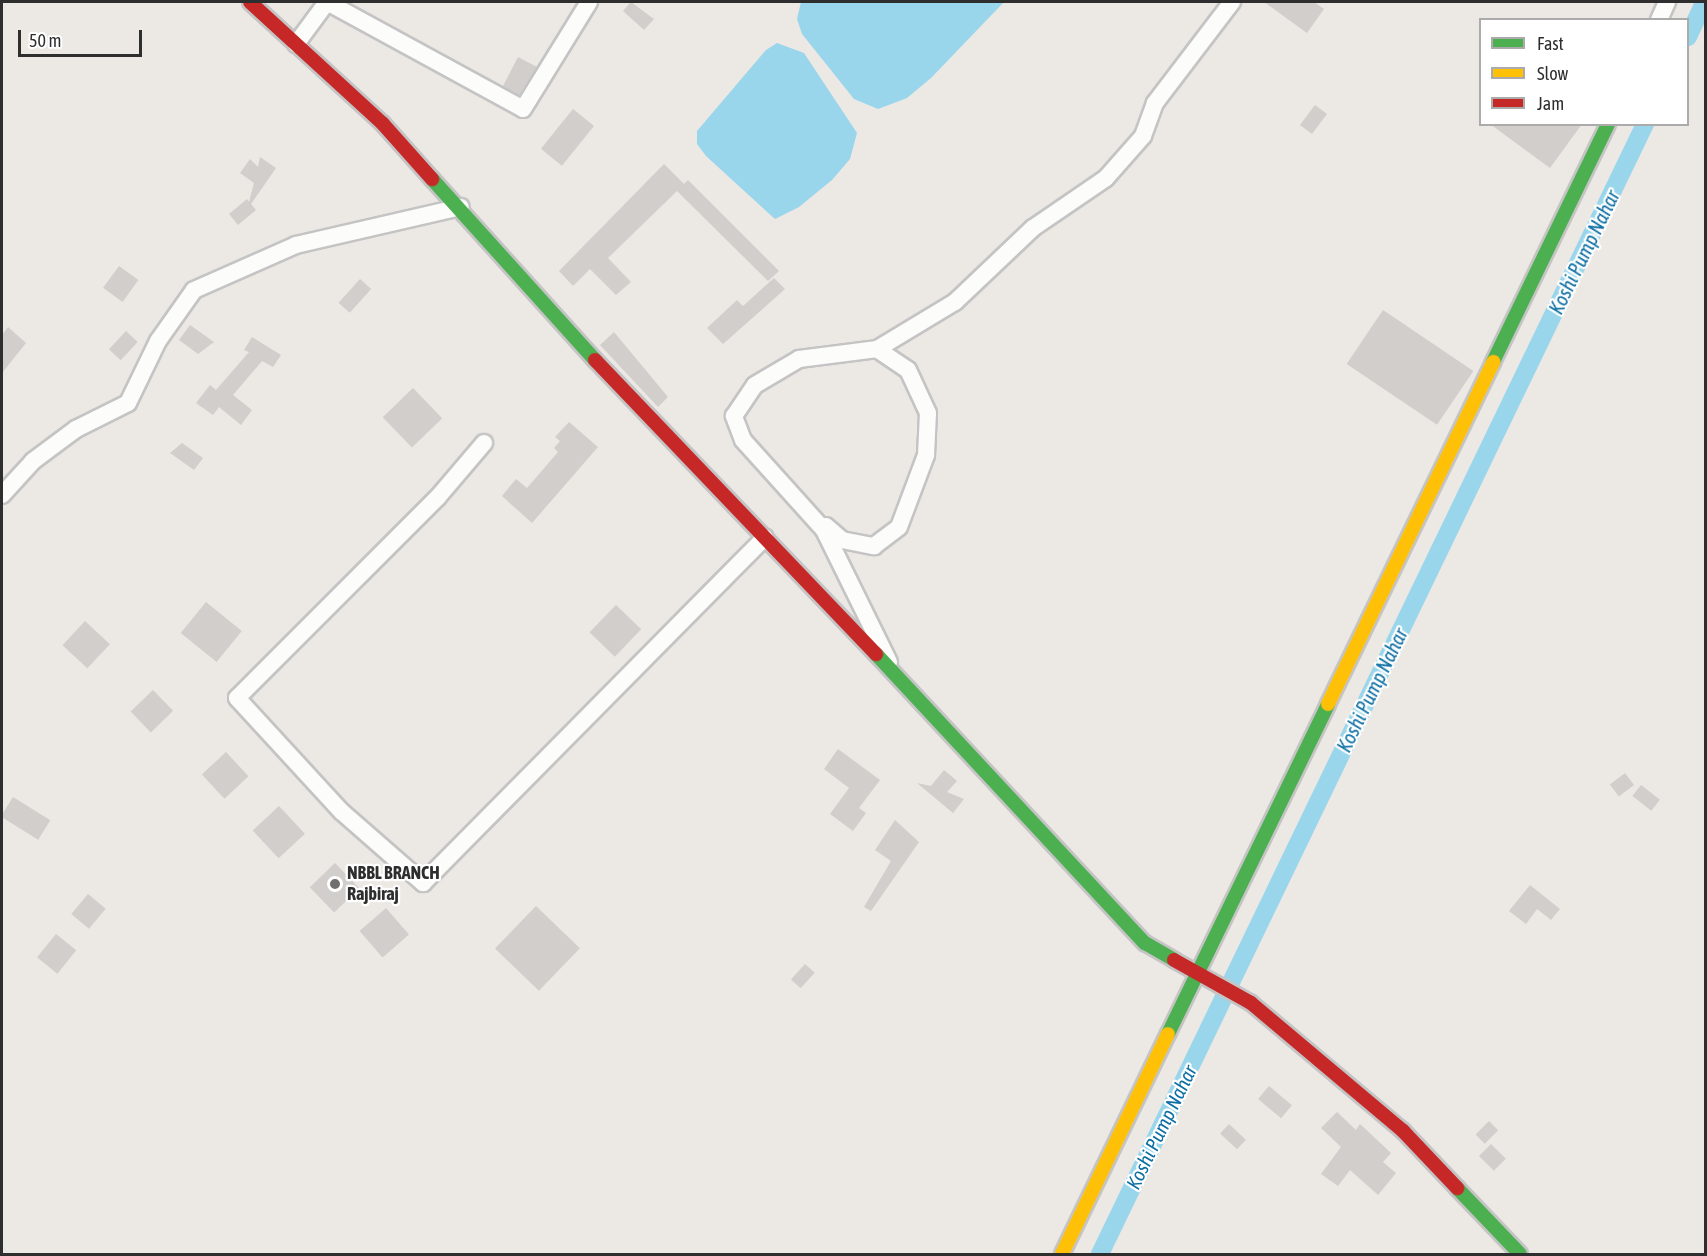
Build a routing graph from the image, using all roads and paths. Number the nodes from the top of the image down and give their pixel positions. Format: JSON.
{"nodes":[{"id":1,"x":249,"y":2,"type":"edge"},
{"id":2,"x":327,"y":2,"type":"edge"},
{"id":3,"x":589,"y":2,"type":"edge"},
{"id":4,"x":1232,"y":2,"type":"edge"},
{"id":5,"x":1667,"y":2,"type":"edge"},
{"id":6,"x":1660,"y":18,"type":"edge"},
{"id":7,"x":296,"y":44,"type":"junction"},
{"id":8,"x":1607,"y":126,"type":"edge"},
{"id":9,"x":460,"y":207,"type":"junction"},
{"id":10,"x":877,"y":349,"type":"junction"},
{"id":11,"x":484,"y":443,"type":"dead end"},
{"id":12,"x":782,"y":487,"type":"junction"},
{"id":13,"x":2,"y":495,"type":"edge"},
{"id":14,"x":765,"y":538,"type":"junction"},
{"id":15,"x":893,"y":671,"type":"junction"},
{"id":16,"x":1198,"y":976,"type":"junction"},
{"id":17,"x":1062,"y":1254,"type":"edge"},
{"id":18,"x":1520,"y":1254,"type":"edge"}],
"edges":[{"from":1,"to":7,"type":"street"},
{"from":2,"to":3,"type":"street"},
{"from":2,"to":7,"type":"street"},
{"from":4,"to":10,"type":"street"},
{"from":5,"to":6,"type":"street"},
{"from":7,"to":9,"type":"street"},
{"from":8,"to":16,"type":"street"},
{"from":9,"to":13,"type":"street"},
{"from":9,"to":14,"type":"street"},
{"from":10,"to":12,"type":"street"},
{"from":10,"to":12,"type":"street"},
{"from":11,"to":14,"type":"street"},
{"from":12,"to":15,"type":"street"},
{"from":14,"to":15,"type":"street"},
{"from":15,"to":16,"type":"street"},
{"from":16,"to":17,"type":"street"},
{"from":16,"to":18,"type":"street"}]}
